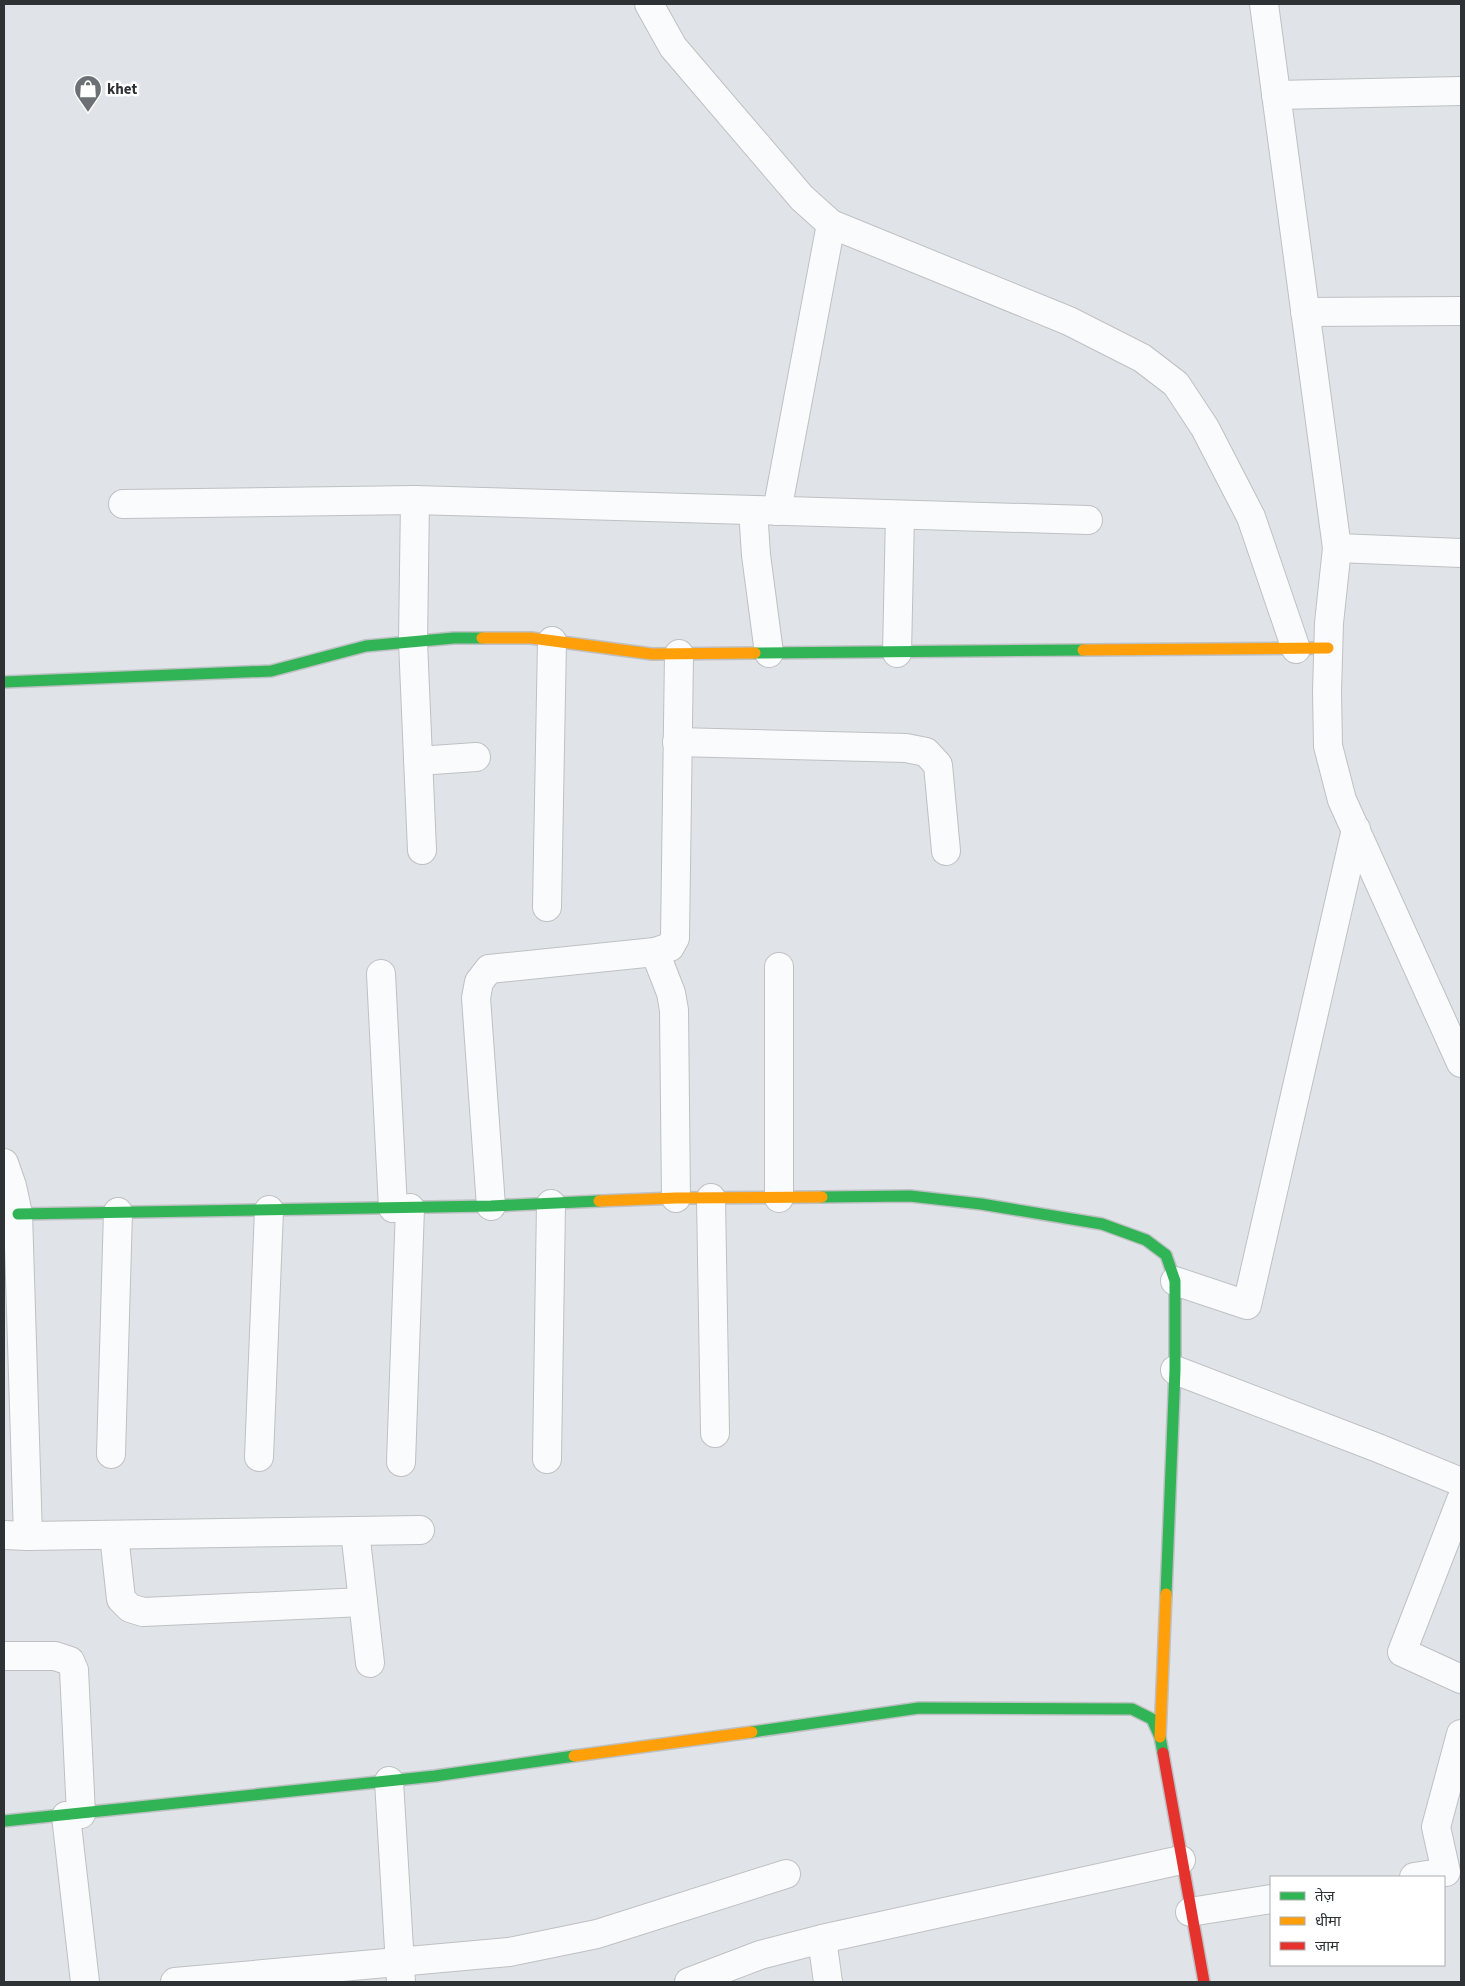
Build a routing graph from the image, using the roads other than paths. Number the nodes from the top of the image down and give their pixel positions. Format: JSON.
{"nodes":[{"id":1,"x":649,"y":4,"type":"edge"},
{"id":2,"x":1264,"y":4,"type":"edge"},
{"id":3,"x":1461,"y":91,"type":"edge"},
{"id":4,"x":1276,"y":95,"type":"junction"},
{"id":5,"x":831,"y":224,"type":"junction"},
{"id":6,"x":1461,"y":311,"type":"edge"},
{"id":7,"x":1305,"y":312,"type":"junction"},
{"id":8,"x":415,"y":500,"type":"junction"},
{"id":9,"x":124,"y":504,"type":"dead end"},
{"id":10,"x":765,"y":510,"type":"junction"},
{"id":11,"x":900,"y":515,"type":"junction"},
{"id":12,"x":1088,"y":520,"type":"dead end"},
{"id":13,"x":1337,"y":548,"type":"junction"},
{"id":14,"x":1461,"y":553,"type":"edge"},
{"id":15,"x":552,"y":641,"type":"junction"},
{"id":16,"x":413,"y":642,"type":"junction"},
{"id":17,"x":1328,"y":648,"type":"junction"},
{"id":18,"x":1296,"y":649,"type":"junction"},
{"id":19,"x":769,"y":653,"type":"junction"},
{"id":20,"x":897,"y":653,"type":"junction"},
{"id":21,"x":679,"y":654,"type":"junction"},
{"id":22,"x":4,"y":682,"type":"edge"},
{"id":23,"x":677,"y":742,"type":"junction"},
{"id":24,"x":476,"y":757,"type":"dead end"},
{"id":25,"x":418,"y":761,"type":"junction"},
{"id":26,"x":1356,"y":829,"type":"junction"},
{"id":27,"x":422,"y":850,"type":"dead end"},
{"id":28,"x":946,"y":851,"type":"dead end"},
{"id":29,"x":547,"y":907,"type":"dead end"},
{"id":30,"x":655,"y":952,"type":"junction"},
{"id":31,"x":779,"y":967,"type":"dead end"},
{"id":32,"x":381,"y":974,"type":"dead end"},
{"id":33,"x":1461,"y":1063,"type":"edge"},
{"id":34,"x":4,"y":1163,"type":"edge"},
{"id":35,"x":676,"y":1198,"type":"junction"},
{"id":36,"x":711,"y":1198,"type":"junction"},
{"id":37,"x":779,"y":1198,"type":"junction"},
{"id":38,"x":552,"y":1204,"type":"junction"},
{"id":39,"x":491,"y":1206,"type":"junction"},
{"id":40,"x":402,"y":1208,"type":"junction"},
{"id":41,"x":268,"y":1210,"type":"junction"},
{"id":42,"x":118,"y":1212,"type":"junction"},
{"id":43,"x":18,"y":1214,"type":"junction"},
{"id":44,"x":1175,"y":1281,"type":"junction"},
{"id":45,"x":1175,"y":1370,"type":"junction"},
{"id":46,"x":715,"y":1433,"type":"dead end"},
{"id":47,"x":112,"y":1454,"type":"dead end"},
{"id":48,"x":259,"y":1457,"type":"dead end"},
{"id":49,"x":547,"y":1459,"type":"dead end"},
{"id":50,"x":401,"y":1462,"type":"dead end"},
{"id":51,"x":1461,"y":1482,"type":"edge"},
{"id":52,"x":1461,"y":1500,"type":"edge"},
{"id":53,"x":420,"y":1530,"type":"dead end"},
{"id":54,"x":355,"y":1531,"type":"junction"},
{"id":55,"x":114,"y":1535,"type":"junction"},
{"id":56,"x":16,"y":1536,"type":"edge"},
{"id":57,"x":363,"y":1602,"type":"junction"},
{"id":58,"x":4,"y":1656,"type":"edge"},
{"id":59,"x":370,"y":1663,"type":"dead end"},
{"id":60,"x":1461,"y":1679,"type":"edge"},
{"id":61,"x":1461,"y":1734,"type":"edge"},
{"id":62,"x":1160,"y":1737,"type":"junction"},
{"id":63,"x":389,"y":1781,"type":"junction"},
{"id":64,"x":74,"y":1815,"type":"junction"},
{"id":65,"x":4,"y":1821,"type":"edge"},
{"id":66,"x":1181,"y":1860,"type":"junction"},
{"id":67,"x":786,"y":1874,"type":"dead end"},
{"id":68,"x":1420,"y":1876,"type":"edge"},
{"id":69,"x":1270,"y":1899,"type":"edge"},
{"id":70,"x":1190,"y":1912,"type":"junction"},
{"id":71,"x":822,"y":1939,"type":"junction"},
{"id":72,"x":401,"y":1972,"type":"edge"},
{"id":73,"x":85,"y":1982,"type":"edge"},
{"id":74,"x":175,"y":1982,"type":"edge"},
{"id":75,"x":689,"y":1982,"type":"edge"},
{"id":76,"x":828,"y":1982,"type":"edge"},
{"id":77,"x":1204,"y":1982,"type":"edge"}],
"edges":[{"from":1,"to":5,"type":"street"},
{"from":2,"to":4,"type":"street"},
{"from":3,"to":4,"type":"street"},
{"from":4,"to":7,"type":"street"},
{"from":5,"to":10,"type":"street"},
{"from":5,"to":18,"type":"street"},
{"from":6,"to":7,"type":"street"},
{"from":7,"to":13,"type":"street"},
{"from":8,"to":9,"type":"street"},
{"from":8,"to":10,"type":"street"},
{"from":8,"to":16,"type":"street"},
{"from":10,"to":11,"type":"street"},
{"from":10,"to":19,"type":"street"},
{"from":11,"to":12,"type":"street"},
{"from":11,"to":20,"type":"street"},
{"from":13,"to":14,"type":"street"},
{"from":13,"to":17,"type":"street"},
{"from":15,"to":16,"type":"street"},
{"from":15,"to":21,"type":"street"},
{"from":15,"to":29,"type":"street"},
{"from":16,"to":22,"type":"street"},
{"from":16,"to":25,"type":"street"},
{"from":17,"to":18,"type":"street"},
{"from":17,"to":26,"type":"street"},
{"from":18,"to":20,"type":"street"},
{"from":19,"to":20,"type":"street"},
{"from":19,"to":21,"type":"street"},
{"from":21,"to":23,"type":"street"},
{"from":23,"to":28,"type":"street"},
{"from":23,"to":30,"type":"street"},
{"from":24,"to":25,"type":"street"},
{"from":25,"to":27,"type":"street"},
{"from":26,"to":33,"type":"street"},
{"from":26,"to":44,"type":"street"},
{"from":30,"to":35,"type":"street"},
{"from":30,"to":39,"type":"street"},
{"from":31,"to":37,"type":"street"},
{"from":32,"to":40,"type":"street"},
{"from":34,"to":43,"type":"street"},
{"from":35,"to":36,"type":"street"},
{"from":35,"to":38,"type":"street"},
{"from":36,"to":37,"type":"street"},
{"from":36,"to":46,"type":"street"},
{"from":37,"to":44,"type":"street"},
{"from":38,"to":39,"type":"street"},
{"from":38,"to":49,"type":"street"},
{"from":39,"to":40,"type":"street"},
{"from":40,"to":41,"type":"street"},
{"from":40,"to":50,"type":"street"},
{"from":41,"to":42,"type":"street"},
{"from":41,"to":48,"type":"street"},
{"from":42,"to":43,"type":"street"},
{"from":42,"to":47,"type":"street"},
{"from":43,"to":56,"type":"street"},
{"from":44,"to":45,"type":"street"},
{"from":45,"to":51,"type":"street"},
{"from":45,"to":62,"type":"street"},
{"from":52,"to":60,"type":"street"},
{"from":53,"to":54,"type":"street"},
{"from":54,"to":55,"type":"street"},
{"from":54,"to":57,"type":"street"},
{"from":55,"to":56,"type":"street"},
{"from":55,"to":57,"type":"street"},
{"from":57,"to":59,"type":"street"},
{"from":58,"to":64,"type":"street"},
{"from":61,"to":68,"type":"street"},
{"from":62,"to":63,"type":"street"},
{"from":62,"to":66,"type":"street"},
{"from":63,"to":64,"type":"street"},
{"from":63,"to":72,"type":"street"},
{"from":64,"to":65,"type":"street"},
{"from":64,"to":73,"type":"street"},
{"from":66,"to":70,"type":"street"},
{"from":66,"to":71,"type":"street"},
{"from":67,"to":72,"type":"street"},
{"from":69,"to":70,"type":"street"},
{"from":70,"to":77,"type":"street"},
{"from":71,"to":75,"type":"street"},
{"from":71,"to":76,"type":"street"},
{"from":72,"to":74,"type":"street"}]}
